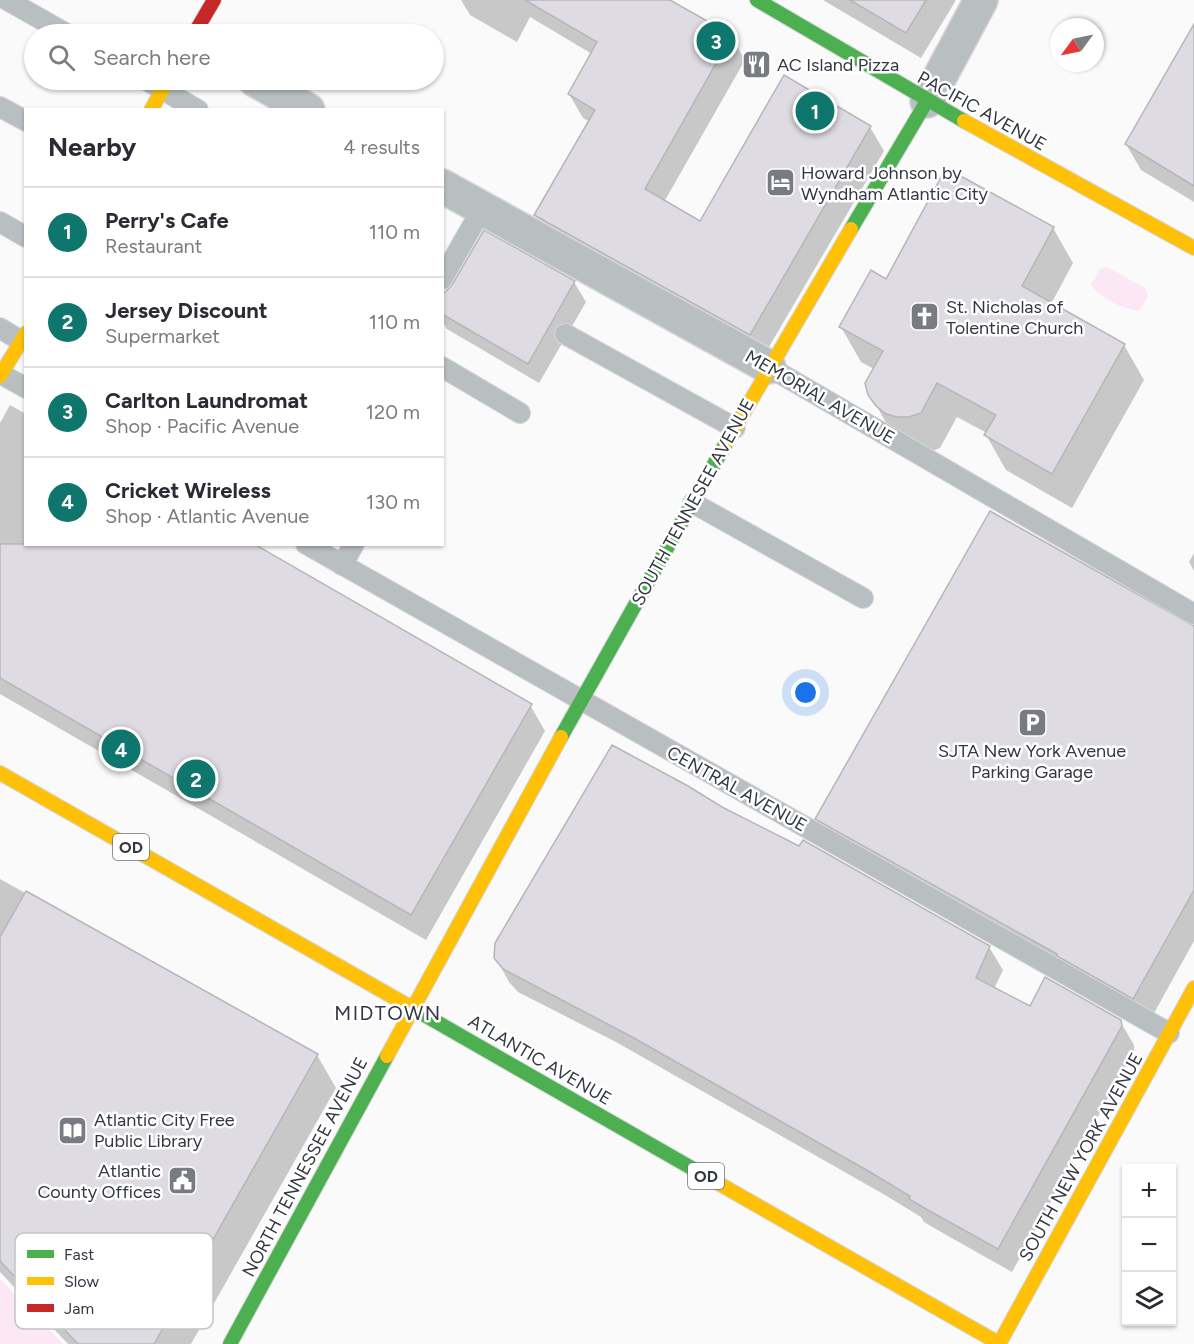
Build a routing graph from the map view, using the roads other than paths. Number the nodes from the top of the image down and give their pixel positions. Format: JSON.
{"nodes":[{"id":1,"x":7,"y":0,"type":"edge"},
{"id":2,"x":214,"y":0,"type":"edge"},
{"id":3,"x":757,"y":0,"type":"edge"},
{"id":4,"x":981,"y":0,"type":"edge"},
{"id":5,"x":49,"y":24,"type":"edge"},
{"id":6,"x":200,"y":24,"type":"edge"},
{"id":7,"x":157,"y":90,"type":"edge"},
{"id":8,"x":169,"y":90,"type":"edge"},
{"id":9,"x":273,"y":90,"type":"edge"},
{"id":10,"x":927,"y":102,"type":"junction"},
{"id":11,"x":0,"y":107,"type":"edge"},
{"id":12,"x":152,"y":108,"type":"edge"},
{"id":13,"x":195,"y":108,"type":"edge"},
{"id":14,"x":304,"y":108,"type":"edge"},
{"id":15,"x":24,"y":120,"type":"edge"},
{"id":16,"x":444,"y":187,"type":"edge"},
{"id":17,"x":482,"y":209,"type":"junction"},
{"id":18,"x":0,"y":222,"type":"edge"},
{"id":19,"x":24,"y":236,"type":"edge"},
{"id":20,"x":1194,"y":248,"type":"edge"},
{"id":21,"x":444,"y":276,"type":"edge"},
{"id":22,"x":0,"y":328,"type":"edge"},
{"id":23,"x":565,"y":334,"type":"dead end"},
{"id":24,"x":23,"y":337,"type":"edge"},
{"id":25,"x":769,"y":367,"type":"junction"},
{"id":26,"x":444,"y":368,"type":"edge"},
{"id":27,"x":1,"y":375,"type":"edge"},
{"id":28,"x":24,"y":387,"type":"edge"},
{"id":29,"x":520,"y":413,"type":"dead end"},
{"id":30,"x":735,"y":428,"type":"junction"},
{"id":31,"x":693,"y":503,"type":"junction"},
{"id":32,"x":309,"y":546,"type":"edge"},
{"id":33,"x":353,"y":546,"type":"edge"},
{"id":34,"x":342,"y":565,"type":"junction"},
{"id":35,"x":863,"y":598,"type":"dead end"},
{"id":36,"x":1194,"y":614,"type":"edge"},
{"id":37,"x":581,"y":700,"type":"junction"},
{"id":38,"x":0,"y":773,"type":"edge"},
{"id":39,"x":1194,"y":988,"type":"edge"},
{"id":40,"x":412,"y":1008,"type":"junction"},
{"id":41,"x":1187,"y":1019,"type":"edge"},
{"id":42,"x":1169,"y":1033,"type":"junction"},
{"id":43,"x":230,"y":1344,"type":"edge"},
{"id":44,"x":1000,"y":1344,"type":"edge"}],
"edges":[{"from":1,"to":5,"type":"lane"},
{"from":2,"to":6,"type":"main road"},
{"from":3,"to":10,"type":"main road","name":"PACIFIC AVENUE"},
{"from":4,"to":10,"type":"street","name":"SOUTH TENNESEE AVENUE"},
{"from":7,"to":12,"type":"main road"},
{"from":8,"to":13,"type":"lane"},
{"from":9,"to":14,"type":"street"},
{"from":10,"to":20,"type":"main road","name":"PACIFIC AVENUE"},
{"from":10,"to":25,"type":"main road","name":"SOUTH TENNESEE AVENUE"},
{"from":11,"to":15,"type":"lane"},
{"from":16,"to":17,"type":"street","name":"MEMORIAL AVENUE"},
{"from":17,"to":21,"type":"lane"},
{"from":17,"to":25,"type":"street","name":"MEMORIAL AVENUE"},
{"from":18,"to":19,"type":"lane"},
{"from":22,"to":24,"type":"lane"},
{"from":23,"to":30,"type":"lane"},
{"from":24,"to":27,"type":"main road"},
{"from":25,"to":30,"type":"main road","name":"SOUTH TENNESEE AVENUE"},
{"from":25,"to":36,"type":"lane","name":"MEMORIAL AVENUE"},
{"from":26,"to":29,"type":"lane"},
{"from":27,"to":28,"type":"lane"},
{"from":30,"to":31,"type":"main road","name":"SOUTH TENNESEE AVENUE"},
{"from":31,"to":35,"type":"lane"},
{"from":31,"to":37,"type":"main road","name":"SOUTH TENNESEE AVENUE"},
{"from":32,"to":34,"type":"lane","name":"CENTRAL AVENUE"},
{"from":33,"to":34,"type":"lane"},
{"from":34,"to":37,"type":"lane","name":"CENTRAL AVENUE"},
{"from":37,"to":40,"type":"main road","name":"SOUTH TENNESEE AVENUE"},
{"from":37,"to":42,"type":"lane","name":"CENTRAL AVENUE"},
{"from":38,"to":40,"type":"main road","name":"ATLANTIC AVENUE","number":"OD"},
{"from":39,"to":41,"type":"main road","name":"SOUTH NEW YORK AVENUE"},
{"from":40,"to":43,"type":"main road","name":"NORTH TENNESSEE AVENUE"},
{"from":40,"to":44,"type":"main road","name":"ATLANTIC AVENUE","number":"OD"},
{"from":41,"to":42,"type":"main road","name":"SOUTH NEW YORK AVENUE"},
{"from":42,"to":44,"type":"main road","name":"SOUTH NEW YORK AVENUE"}]}
